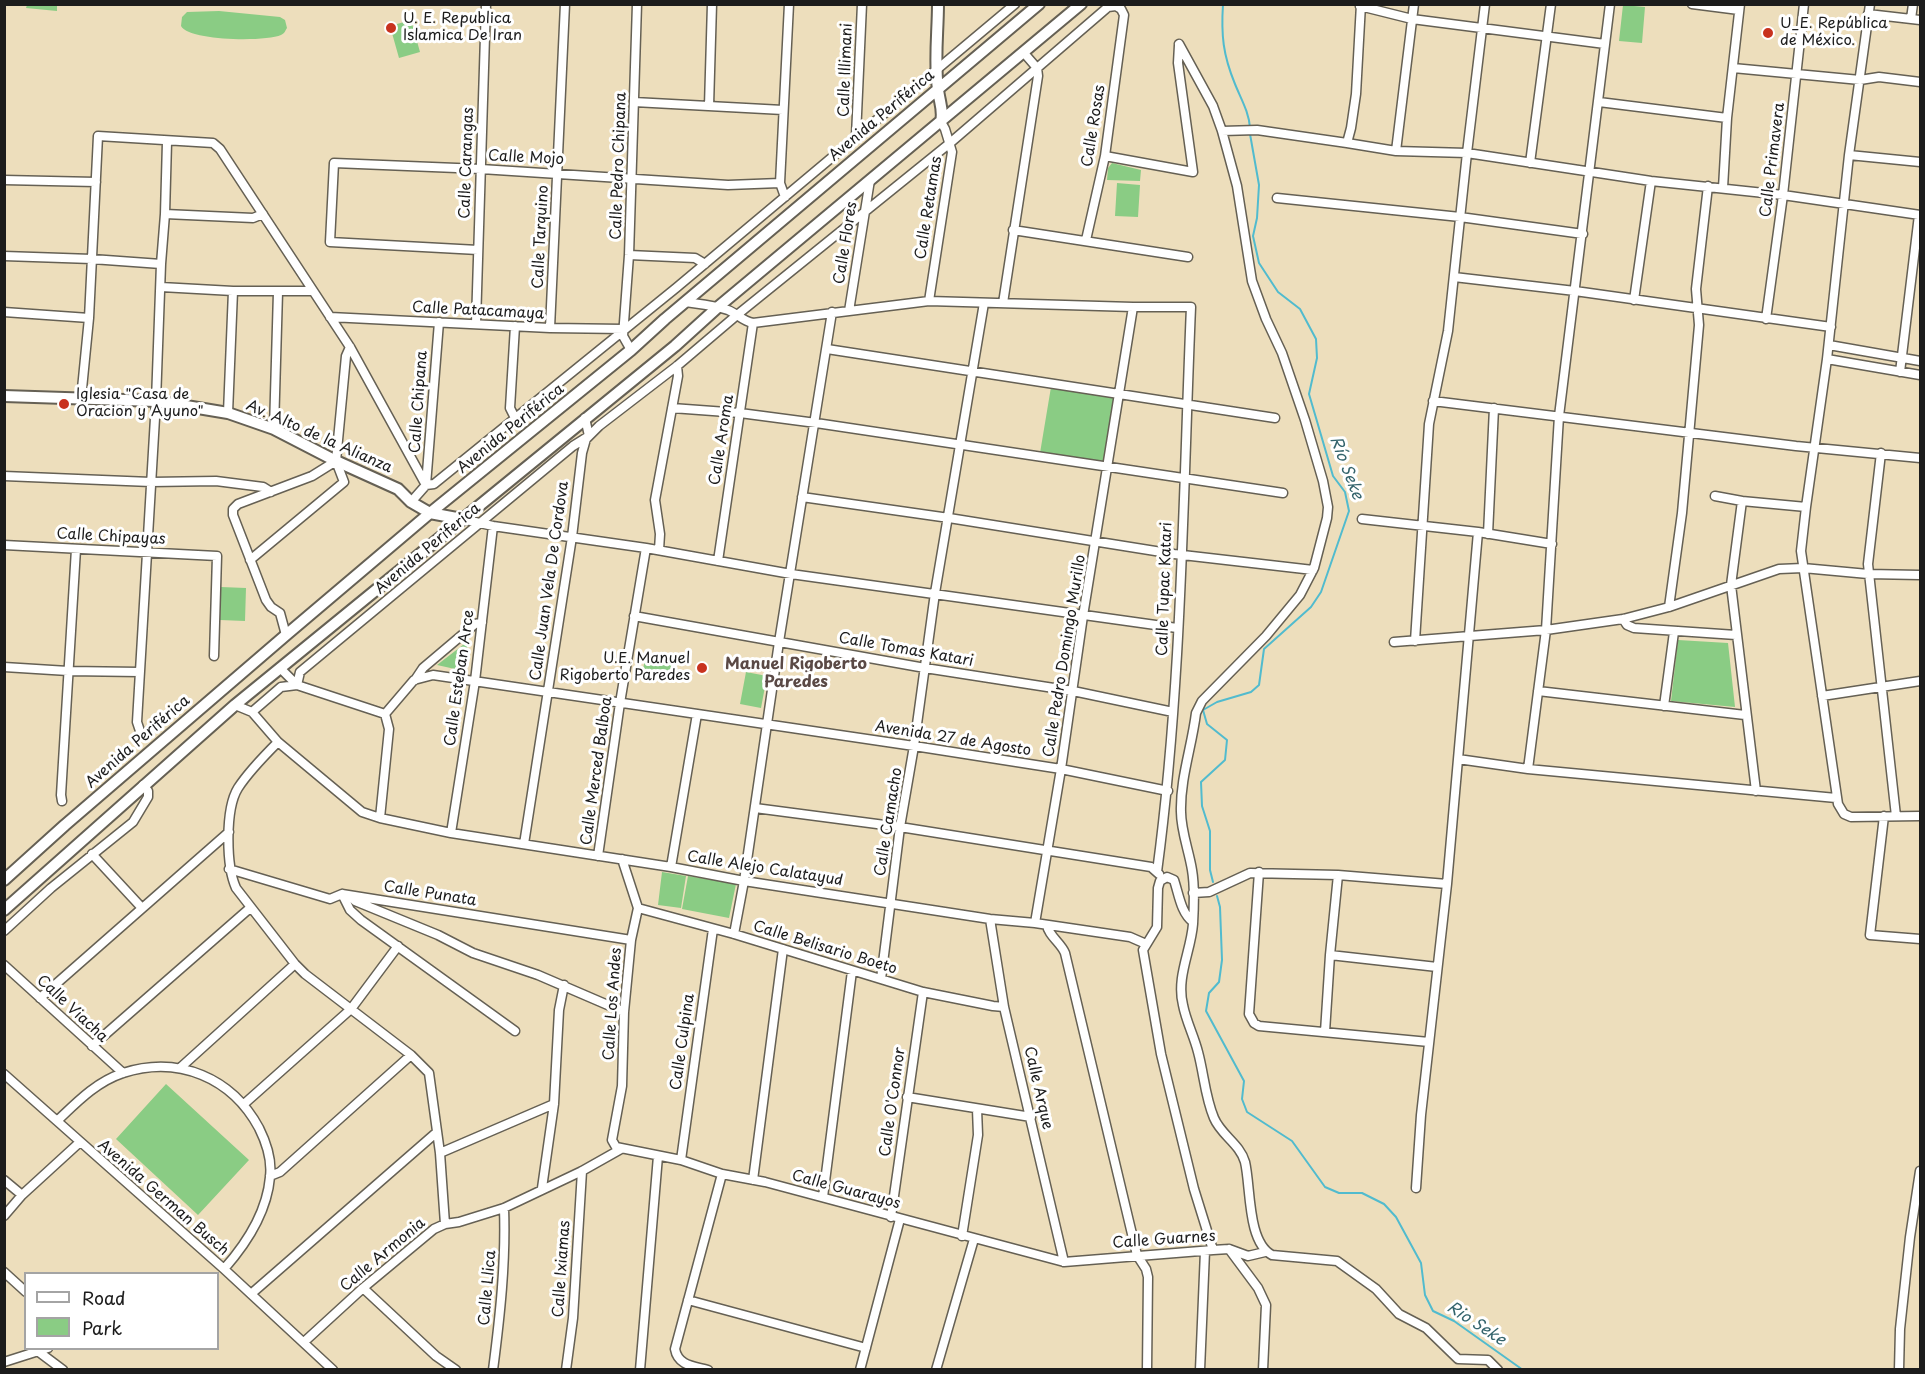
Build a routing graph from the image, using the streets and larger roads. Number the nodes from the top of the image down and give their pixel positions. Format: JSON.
{"nodes":[{"id":1,"x":486,"y":4,"type":"edge"},
{"id":2,"x":565,"y":4,"type":"edge"},
{"id":3,"x":637,"y":4,"type":"edge"},
{"id":4,"x":712,"y":4,"type":"edge"},
{"id":5,"x":789,"y":4,"type":"edge"},
{"id":6,"x":862,"y":4,"type":"edge"},
{"id":7,"x":938,"y":4,"type":"edge"},
{"id":8,"x":1039,"y":4,"type":"edge"},
{"id":9,"x":1081,"y":4,"type":"edge"},
{"id":10,"x":1414,"y":4,"type":"edge"},
{"id":11,"x":1485,"y":4,"type":"edge"},
{"id":12,"x":1551,"y":4,"type":"edge"},
{"id":13,"x":1610,"y":4,"type":"edge"},
{"id":14,"x":1692,"y":4,"type":"edge"},
{"id":15,"x":1804,"y":4,"type":"edge"},
{"id":16,"x":1913,"y":4,"type":"edge"},
{"id":17,"x":1013,"y":5,"type":"edge"},
{"id":18,"x":1361,"y":5,"type":"edge"},
{"id":19,"x":1739,"y":7,"type":"edge"},
{"id":20,"x":1869,"y":9,"type":"edge"},
{"id":21,"x":1412,"y":19,"type":"junction"},
{"id":22,"x":1916,"y":20,"type":"edge"},
{"id":23,"x":1482,"y":30,"type":"junction"},
{"id":24,"x":1546,"y":36,"type":"junction"},
{"id":25,"x":1605,"y":44,"type":"junction"},
{"id":26,"x":1024,"y":52,"type":"junction"},
{"id":27,"x":1037,"y":68,"type":"junction"},
{"id":28,"x":1733,"y":68,"type":"junction"},
{"id":29,"x":937,"y":69,"type":"junction"},
{"id":30,"x":1797,"y":75,"type":"junction"},
{"id":31,"x":1860,"y":80,"type":"junction"},
{"id":32,"x":1920,"y":82,"type":"edge"},
{"id":33,"x":938,"y":89,"type":"junction"},
{"id":34,"x":634,"y":102,"type":"junction"},
{"id":35,"x":1599,"y":102,"type":"junction"},
{"id":36,"x":710,"y":106,"type":"junction"},
{"id":37,"x":783,"y":110,"type":"junction"},
{"id":38,"x":1728,"y":118,"type":"junction"},
{"id":39,"x":941,"y":122,"type":"junction"},
{"id":40,"x":1222,"y":131,"type":"junction"},
{"id":41,"x":856,"y":136,"type":"junction"},
{"id":42,"x":167,"y":142,"type":"junction"},
{"id":43,"x":950,"y":143,"type":"junction"},
{"id":44,"x":1347,"y":143,"type":"junction"},
{"id":45,"x":1396,"y":151,"type":"junction"},
{"id":46,"x":1467,"y":153,"type":"junction"},
{"id":47,"x":1849,"y":154,"type":"junction"},
{"id":48,"x":1105,"y":156,"type":"junction"},
{"id":49,"x":1920,"y":162,"type":"edge"},
{"id":50,"x":1530,"y":163,"type":"junction"},
{"id":51,"x":481,"y":169,"type":"junction"},
{"id":52,"x":1590,"y":172,"type":"junction"},
{"id":53,"x":558,"y":173,"type":"junction"},
{"id":54,"x":632,"y":178,"type":"junction"},
{"id":55,"x":4,"y":180,"type":"edge"},
{"id":56,"x":870,"y":180,"type":"junction"},
{"id":57,"x":1651,"y":181,"type":"junction"},
{"id":58,"x":96,"y":182,"type":"junction"},
{"id":59,"x":780,"y":183,"type":"junction"},
{"id":60,"x":1708,"y":186,"type":"junction"},
{"id":61,"x":1723,"y":188,"type":"junction"},
{"id":62,"x":1783,"y":195,"type":"junction"},
{"id":63,"x":785,"y":197,"type":"junction"},
{"id":64,"x":1277,"y":198,"type":"dead end"},
{"id":65,"x":1844,"y":203,"type":"junction"},
{"id":66,"x":865,"y":210,"type":"junction"},
{"id":67,"x":165,"y":214,"type":"junction"},
{"id":68,"x":263,"y":214,"type":"junction"},
{"id":69,"x":1920,"y":215,"type":"edge"},
{"id":70,"x":1460,"y":217,"type":"junction"},
{"id":71,"x":1013,"y":231,"type":"junction"},
{"id":72,"x":1583,"y":234,"type":"junction"},
{"id":73,"x":1086,"y":240,"type":"junction"},
{"id":74,"x":478,"y":250,"type":"junction"},
{"id":75,"x":629,"y":255,"type":"junction"},
{"id":76,"x":4,"y":256,"type":"edge"},
{"id":77,"x":1188,"y":257,"type":"dead end"},
{"id":78,"x":92,"y":259,"type":"junction"},
{"id":79,"x":161,"y":264,"type":"junction"},
{"id":80,"x":705,"y":264,"type":"junction"},
{"id":81,"x":1454,"y":277,"type":"junction"},
{"id":82,"x":161,"y":287,"type":"junction"},
{"id":83,"x":233,"y":291,"type":"junction"},
{"id":84,"x":312,"y":291,"type":"junction"},
{"id":85,"x":1575,"y":291,"type":"junction"},
{"id":86,"x":1910,"y":291,"type":"junction"},
{"id":87,"x":278,"y":292,"type":"junction"},
{"id":88,"x":1920,"y":292,"type":"edge"},
{"id":89,"x":1634,"y":300,"type":"junction"},
{"id":90,"x":928,"y":301,"type":"junction"},
{"id":91,"x":685,"y":302,"type":"junction"},
{"id":92,"x":984,"y":303,"type":"junction"},
{"id":93,"x":1003,"y":303,"type":"junction"},
{"id":94,"x":718,"y":307,"type":"junction"},
{"id":95,"x":1133,"y":307,"type":"junction"},
{"id":96,"x":849,"y":310,"type":"junction"},
{"id":97,"x":1697,"y":310,"type":"junction"},
{"id":98,"x":4,"y":312,"type":"edge"},
{"id":99,"x":832,"y":312,"type":"junction"},
{"id":100,"x":737,"y":315,"type":"junction"},
{"id":101,"x":89,"y":318,"type":"junction"},
{"id":102,"x":330,"y":318,"type":"junction"},
{"id":103,"x":1766,"y":319,"type":"junction"},
{"id":104,"x":439,"y":322,"type":"junction"},
{"id":105,"x":476,"y":323,"type":"junction"},
{"id":106,"x":753,"y":323,"type":"junction"},
{"id":107,"x":515,"y":326,"type":"junction"},
{"id":108,"x":1831,"y":327,"type":"junction"},
{"id":109,"x":550,"y":328,"type":"junction"},
{"id":110,"x":624,"y":329,"type":"junction"},
{"id":111,"x":1829,"y":345,"type":"junction"},
{"id":112,"x":350,"y":347,"type":"junction"},
{"id":113,"x":827,"y":349,"type":"junction"},
{"id":114,"x":631,"y":351,"type":"junction"},
{"id":115,"x":1901,"y":358,"type":"junction"},
{"id":116,"x":1827,"y":359,"type":"junction"},
{"id":117,"x":1920,"y":361,"type":"edge"},
{"id":118,"x":677,"y":366,"type":"junction"},
{"id":119,"x":973,"y":370,"type":"junction"},
{"id":120,"x":1900,"y":372,"type":"junction"},
{"id":121,"x":1920,"y":375,"type":"edge"},
{"id":122,"x":1120,"y":394,"type":"junction"},
{"id":123,"x":4,"y":396,"type":"edge"},
{"id":124,"x":81,"y":399,"type":"junction"},
{"id":125,"x":156,"y":401,"type":"junction"},
{"id":126,"x":1434,"y":401,"type":"junction"},
{"id":127,"x":1187,"y":405,"type":"junction"},
{"id":128,"x":672,"y":408,"type":"junction"},
{"id":129,"x":1494,"y":408,"type":"junction"},
{"id":130,"x":228,"y":413,"type":"junction"},
{"id":131,"x":740,"y":413,"type":"junction"},
{"id":132,"x":1559,"y":416,"type":"junction"},
{"id":133,"x":515,"y":418,"type":"junction"},
{"id":134,"x":585,"y":418,"type":"junction"},
{"id":135,"x":1275,"y":418,"type":"dead end"},
{"id":136,"x":816,"y":423,"type":"junction"},
{"id":137,"x":274,"y":429,"type":"junction"},
{"id":138,"x":1689,"y":431,"type":"junction"},
{"id":139,"x":589,"y":436,"type":"junction"},
{"id":140,"x":961,"y":445,"type":"junction"},
{"id":141,"x":1815,"y":446,"type":"junction"},
{"id":142,"x":1881,"y":453,"type":"junction"},
{"id":143,"x":1920,"y":458,"type":"edge"},
{"id":144,"x":336,"y":461,"type":"junction"},
{"id":145,"x":1107,"y":467,"type":"junction"},
{"id":146,"x":4,"y":476,"type":"edge"},
{"id":147,"x":1184,"y":478,"type":"junction"},
{"id":148,"x":151,"y":482,"type":"junction"},
{"id":149,"x":426,"y":485,"type":"junction"},
{"id":150,"x":271,"y":492,"type":"junction"},
{"id":151,"x":1283,"y":494,"type":"dead end"},
{"id":152,"x":1715,"y":496,"type":"dead end"},
{"id":153,"x":802,"y":497,"type":"junction"},
{"id":154,"x":1742,"y":501,"type":"junction"},
{"id":155,"x":411,"y":502,"type":"junction"},
{"id":156,"x":1806,"y":507,"type":"junction"},
{"id":157,"x":430,"y":513,"type":"junction"},
{"id":158,"x":949,"y":518,"type":"junction"},
{"id":159,"x":462,"y":519,"type":"junction"},
{"id":160,"x":1362,"y":519,"type":"dead end"},
{"id":161,"x":480,"y":523,"type":"junction"},
{"id":162,"x":1424,"y":525,"type":"junction"},
{"id":163,"x":493,"y":526,"type":"junction"},
{"id":164,"x":1478,"y":532,"type":"junction"},
{"id":165,"x":1488,"y":534,"type":"junction"},
{"id":166,"x":572,"y":537,"type":"junction"},
{"id":167,"x":1096,"y":542,"type":"junction"},
{"id":168,"x":1552,"y":544,"type":"junction"},
{"id":169,"x":4,"y":545,"type":"edge"},
{"id":170,"x":646,"y":548,"type":"junction"},
{"id":171,"x":75,"y":549,"type":"junction"},
{"id":172,"x":659,"y":550,"type":"junction"},
{"id":173,"x":147,"y":553,"type":"junction"},
{"id":174,"x":1180,"y":555,"type":"junction"},
{"id":175,"x":250,"y":560,"type":"junction"},
{"id":176,"x":718,"y":561,"type":"junction"},
{"id":177,"x":1803,"y":567,"type":"junction"},
{"id":178,"x":1313,"y":570,"type":"junction"},
{"id":179,"x":791,"y":574,"type":"junction"},
{"id":180,"x":1868,"y":574,"type":"junction"},
{"id":181,"x":1920,"y":575,"type":"edge"},
{"id":182,"x":1731,"y":585,"type":"junction"},
{"id":183,"x":935,"y":593,"type":"junction"},
{"id":184,"x":1670,"y":607,"type":"junction"},
{"id":185,"x":634,"y":616,"type":"junction"},
{"id":186,"x":1083,"y":616,"type":"junction"},
{"id":187,"x":1623,"y":619,"type":"junction"},
{"id":188,"x":482,"y":622,"type":"junction"},
{"id":189,"x":1177,"y":628,"type":"junction"},
{"id":190,"x":1546,"y":630,"type":"junction"},
{"id":191,"x":1674,"y":632,"type":"junction"},
{"id":192,"x":286,"y":635,"type":"junction"},
{"id":193,"x":1736,"y":636,"type":"junction"},
{"id":194,"x":1469,"y":637,"type":"junction"},
{"id":195,"x":1415,"y":641,"type":"junction"},
{"id":196,"x":779,"y":642,"type":"junction"},
{"id":197,"x":1394,"y":642,"type":"dead end"},
{"id":198,"x":214,"y":656,"type":"dead end"},
{"id":199,"x":4,"y":667,"type":"edge"},
{"id":200,"x":280,"y":668,"type":"junction"},
{"id":201,"x":925,"y":668,"type":"junction"},
{"id":202,"x":68,"y":671,"type":"junction"},
{"id":203,"x":140,"y":672,"type":"junction"},
{"id":204,"x":414,"y":680,"type":"junction"},
{"id":205,"x":475,"y":681,"type":"junction"},
{"id":206,"x":1920,"y":681,"type":"edge"},
{"id":207,"x":297,"y":685,"type":"junction"},
{"id":208,"x":1880,"y":687,"type":"junction"},
{"id":209,"x":1073,"y":691,"type":"junction"},
{"id":210,"x":1538,"y":691,"type":"junction"},
{"id":211,"x":548,"y":692,"type":"junction"},
{"id":212,"x":1822,"y":696,"type":"junction"},
{"id":213,"x":620,"y":703,"type":"junction"},
{"id":214,"x":235,"y":705,"type":"junction"},
{"id":215,"x":1664,"y":706,"type":"junction"},
{"id":216,"x":252,"y":712,"type":"junction"},
{"id":217,"x":1173,"y":712,"type":"junction"},
{"id":218,"x":385,"y":714,"type":"junction"},
{"id":219,"x":696,"y":714,"type":"junction"},
{"id":220,"x":1745,"y":715,"type":"junction"},
{"id":221,"x":768,"y":726,"type":"junction"},
{"id":222,"x":141,"y":734,"type":"dead end"},
{"id":223,"x":278,"y":742,"type":"junction"},
{"id":224,"x":914,"y":746,"type":"junction"},
{"id":225,"x":1458,"y":759,"type":"junction"},
{"id":226,"x":1528,"y":769,"type":"junction"},
{"id":227,"x":1061,"y":770,"type":"junction"},
{"id":228,"x":143,"y":785,"type":"junction"},
{"id":229,"x":1168,"y":791,"type":"junction"},
{"id":230,"x":1756,"y":791,"type":"junction"},
{"id":231,"x":1836,"y":798,"type":"junction"},
{"id":232,"x":62,"y":801,"type":"dead end"},
{"id":233,"x":755,"y":808,"type":"junction"},
{"id":234,"x":1884,"y":816,"type":"junction"},
{"id":235,"x":1896,"y":816,"type":"junction"},
{"id":236,"x":1920,"y":816,"type":"edge"},
{"id":237,"x":380,"y":818,"type":"junction"},
{"id":238,"x":900,"y":827,"type":"junction"},
{"id":239,"x":229,"y":832,"type":"junction"},
{"id":240,"x":451,"y":832,"type":"junction"},
{"id":241,"x":524,"y":844,"type":"junction"},
{"id":242,"x":1047,"y":850,"type":"junction"},
{"id":243,"x":92,"y":854,"type":"junction"},
{"id":244,"x":598,"y":856,"type":"junction"},
{"id":245,"x":622,"y":859,"type":"junction"},
{"id":246,"x":671,"y":867,"type":"junction"},
{"id":247,"x":229,"y":869,"type":"junction"},
{"id":248,"x":1157,"y":872,"type":"junction"},
{"id":249,"x":1259,"y":872,"type":"junction"},
{"id":250,"x":1338,"y":875,"type":"junction"},
{"id":251,"x":1165,"y":878,"type":"junction"},
{"id":252,"x":4,"y":880,"type":"edge"},
{"id":253,"x":744,"y":881,"type":"junction"},
{"id":254,"x":1447,"y":884,"type":"junction"},
{"id":255,"x":1193,"y":893,"type":"junction"},
{"id":256,"x":346,"y":895,"type":"junction"},
{"id":257,"x":890,"y":903,"type":"junction"},
{"id":258,"x":142,"y":908,"type":"junction"},
{"id":259,"x":250,"y":908,"type":"junction"},
{"id":260,"x":638,"y":908,"type":"junction"},
{"id":261,"x":4,"y":910,"type":"edge"},
{"id":262,"x":990,"y":919,"type":"junction"},
{"id":263,"x":1035,"y":922,"type":"junction"},
{"id":264,"x":1193,"y":922,"type":"junction"},
{"id":265,"x":1047,"y":925,"type":"junction"},
{"id":266,"x":712,"y":929,"type":"junction"},
{"id":267,"x":4,"y":931,"type":"edge"},
{"id":268,"x":734,"y":934,"type":"junction"},
{"id":269,"x":1920,"y":939,"type":"edge"},
{"id":270,"x":631,"y":940,"type":"junction"},
{"id":271,"x":1146,"y":944,"type":"junction"},
{"id":272,"x":398,"y":946,"type":"junction"},
{"id":273,"x":783,"y":949,"type":"junction"},
{"id":274,"x":1330,"y":955,"type":"junction"},
{"id":275,"x":295,"y":964,"type":"junction"},
{"id":276,"x":4,"y":965,"type":"edge"},
{"id":277,"x":1437,"y":967,"type":"junction"},
{"id":278,"x":852,"y":971,"type":"junction"},
{"id":279,"x":881,"y":979,"type":"junction"},
{"id":280,"x":564,"y":986,"type":"junction"},
{"id":281,"x":923,"y":992,"type":"junction"},
{"id":282,"x":40,"y":998,"type":"junction"},
{"id":283,"x":1004,"y":1006,"type":"junction"},
{"id":284,"x":351,"y":1009,"type":"junction"},
{"id":285,"x":624,"y":1012,"type":"junction"},
{"id":286,"x":515,"y":1031,"type":"dead end"},
{"id":287,"x":1325,"y":1032,"type":"junction"},
{"id":288,"x":1429,"y":1042,"type":"junction"},
{"id":289,"x":92,"y":1046,"type":"junction"},
{"id":290,"x":411,"y":1055,"type":"junction"},
{"id":291,"x":180,"y":1068,"type":"junction"},
{"id":292,"x":123,"y":1073,"type":"junction"},
{"id":293,"x":4,"y":1074,"type":"edge"},
{"id":294,"x":907,"y":1097,"type":"junction"},
{"id":295,"x":244,"y":1104,"type":"junction"},
{"id":296,"x":554,"y":1104,"type":"junction"},
{"id":297,"x":977,"y":1109,"type":"junction"},
{"id":298,"x":1031,"y":1117,"type":"junction"},
{"id":299,"x":57,"y":1121,"type":"junction"},
{"id":300,"x":437,"y":1132,"type":"junction"},
{"id":301,"x":80,"y":1142,"type":"junction"},
{"id":302,"x":621,"y":1149,"type":"junction"},
{"id":303,"x":440,"y":1153,"type":"junction"},
{"id":304,"x":658,"y":1156,"type":"junction"},
{"id":305,"x":681,"y":1160,"type":"junction"},
{"id":306,"x":582,"y":1171,"type":"junction"},
{"id":307,"x":1920,"y":1171,"type":"edge"},
{"id":308,"x":722,"y":1174,"type":"junction"},
{"id":309,"x":270,"y":1176,"type":"junction"},
{"id":310,"x":4,"y":1180,"type":"edge"},
{"id":311,"x":753,"y":1180,"type":"junction"},
{"id":312,"x":543,"y":1188,"type":"junction"},
{"id":313,"x":1416,"y":1188,"type":"dead end"},
{"id":314,"x":22,"y":1196,"type":"junction"},
{"id":315,"x":823,"y":1197,"type":"junction"},
{"id":316,"x":504,"y":1208,"type":"junction"},
{"id":317,"x":4,"y":1216,"type":"edge"},
{"id":318,"x":895,"y":1218,"type":"junction"},
{"id":319,"x":445,"y":1224,"type":"junction"},
{"id":320,"x":962,"y":1236,"type":"junction"},
{"id":321,"x":974,"y":1239,"type":"junction"},
{"id":322,"x":1229,"y":1249,"type":"junction"},
{"id":323,"x":1209,"y":1250,"type":"junction"},
{"id":324,"x":1265,"y":1252,"type":"junction"},
{"id":325,"x":1137,"y":1255,"type":"junction"},
{"id":326,"x":1064,"y":1262,"type":"junction"},
{"id":327,"x":224,"y":1269,"type":"junction"},
{"id":328,"x":4,"y":1272,"type":"edge"},
{"id":329,"x":363,"y":1288,"type":"junction"},
{"id":330,"x":24,"y":1290,"type":"edge"},
{"id":331,"x":251,"y":1293,"type":"junction"},
{"id":332,"x":688,"y":1300,"type":"junction"},
{"id":333,"x":304,"y":1342,"type":"junction"},
{"id":334,"x":866,"y":1348,"type":"junction"},
{"id":335,"x":43,"y":1350,"type":"edge"},
{"id":336,"x":4,"y":1362,"type":"edge"},
{"id":337,"x":63,"y":1370,"type":"edge"},
{"id":338,"x":333,"y":1370,"type":"edge"},
{"id":339,"x":456,"y":1370,"type":"edge"},
{"id":340,"x":493,"y":1370,"type":"edge"},
{"id":341,"x":566,"y":1370,"type":"edge"},
{"id":342,"x":640,"y":1370,"type":"edge"},
{"id":343,"x":708,"y":1370,"type":"edge"},
{"id":344,"x":860,"y":1370,"type":"edge"},
{"id":345,"x":936,"y":1370,"type":"edge"},
{"id":346,"x":1147,"y":1370,"type":"edge"},
{"id":347,"x":1200,"y":1370,"type":"edge"},
{"id":348,"x":1263,"y":1370,"type":"edge"},
{"id":349,"x":1498,"y":1370,"type":"edge"},
{"id":350,"x":1899,"y":1370,"type":"edge"}],
"edges":[{"from":1,"to":51,"type":"street","name":"Calle Carangas"},
{"from":2,"to":53,"type":"street","name":"Calle Tarquino"},
{"from":3,"to":34,"type":"street","name":"Calle Pedro Chipana"},
{"from":4,"to":36,"type":"street"},
{"from":5,"to":37,"type":"street"},
{"from":6,"to":41,"type":"street","name":"Calle Illimani"},
{"from":7,"to":29,"type":"street"},
{"from":8,"to":33,"type":"street","name":"Avenida Periférica"},
{"from":9,"to":26,"type":"street"},
{"from":10,"to":21,"type":"street"},
{"from":11,"to":23,"type":"street"},
{"from":12,"to":24,"type":"street"},
{"from":13,"to":25,"type":"street"},
{"from":14,"to":19,"type":"street"},
{"from":15,"to":30,"type":"street","name":"Calle Primavera"},
{"from":16,"to":22,"type":"street"},
{"from":17,"to":29,"type":"street"},
{"from":18,"to":21,"type":"street"},
{"from":18,"to":44,"type":"street"},
{"from":19,"to":28,"type":"street"},
{"from":20,"to":22,"type":"street"},
{"from":20,"to":31,"type":"street"},
{"from":21,"to":23,"type":"street"},
{"from":21,"to":45,"type":"street"},
{"from":23,"to":24,"type":"street"},
{"from":23,"to":46,"type":"street"},
{"from":24,"to":25,"type":"street"},
{"from":24,"to":50,"type":"street"},
{"from":25,"to":35,"type":"street"},
{"from":26,"to":27,"type":"street"},
{"from":26,"to":39,"type":"street"},
{"from":27,"to":43,"type":"street"},
{"from":27,"to":48,"type":"street","name":"Calle Rosas"},
{"from":27,"to":71,"type":"street"},
{"from":28,"to":30,"type":"street"},
{"from":28,"to":38,"type":"street"},
{"from":29,"to":33,"type":"street"},
{"from":29,"to":41,"type":"street"},
{"from":30,"to":31,"type":"street"},
{"from":30,"to":62,"type":"street","name":"Calle Primavera"},
{"from":31,"to":32,"type":"street"},
{"from":31,"to":47,"type":"street"},
{"from":33,"to":39,"type":"street"},
{"from":33,"to":91,"type":"street","name":"Avenida Periférica"},
{"from":34,"to":36,"type":"street"},
{"from":34,"to":54,"type":"street","name":"Calle Pedro Chipana"},
{"from":35,"to":38,"type":"street"},
{"from":35,"to":52,"type":"street"},
{"from":36,"to":37,"type":"street"},
{"from":37,"to":59,"type":"street"},
{"from":38,"to":61,"type":"street"},
{"from":39,"to":43,"type":"street","name":"Calle Retamas"},
{"from":39,"to":56,"type":"street"},
{"from":40,"to":44,"type":"street"},
{"from":40,"to":48,"type":"street"},
{"from":40,"to":178,"type":"street"},
{"from":41,"to":63,"type":"street"},
{"from":42,"to":58,"type":"street"},
{"from":42,"to":67,"type":"street"},
{"from":42,"to":68,"type":"street"},
{"from":43,"to":66,"type":"street"},
{"from":43,"to":90,"type":"street","name":"Calle Retamas"},
{"from":44,"to":45,"type":"street"},
{"from":45,"to":46,"type":"street"},
{"from":46,"to":50,"type":"street"},
{"from":46,"to":70,"type":"street"},
{"from":47,"to":49,"type":"street"},
{"from":47,"to":65,"type":"street"},
{"from":48,"to":73,"type":"street","name":"Calle Rosas"},
{"from":50,"to":52,"type":"street"},
{"from":51,"to":53,"type":"street","name":"Calle Mojo"},
{"from":51,"to":74,"type":"street","name":"Calle Carangas"},
{"from":51,"to":74,"type":"street","name":"Calle Mojo"},
{"from":52,"to":57,"type":"street"},
{"from":52,"to":72,"type":"street"},
{"from":53,"to":54,"type":"street","name":"Calle Mojo"},
{"from":53,"to":109,"type":"street","name":"Calle Tarquino"},
{"from":54,"to":59,"type":"street","name":"Calle Mojo"},
{"from":54,"to":75,"type":"street","name":"Calle Pedro Chipana"},
{"from":55,"to":58,"type":"street"},
{"from":56,"to":66,"type":"street","name":"Calle Flores"},
{"from":56,"to":94,"type":"street"},
{"from":57,"to":60,"type":"street"},
{"from":57,"to":89,"type":"street"},
{"from":58,"to":78,"type":"street"},
{"from":59,"to":63,"type":"street"},
{"from":60,"to":61,"type":"street"},
{"from":60,"to":97,"type":"street"},
{"from":61,"to":62,"type":"street"},
{"from":62,"to":65,"type":"street"},
{"from":62,"to":103,"type":"street","name":"Calle Primavera"},
{"from":63,"to":80,"type":"street"},
{"from":64,"to":70,"type":"street"},
{"from":65,"to":69,"type":"street"},
{"from":65,"to":108,"type":"street"},
{"from":66,"to":96,"type":"street","name":"Calle Flores"},
{"from":66,"to":100,"type":"street"},
{"from":67,"to":68,"type":"street"},
{"from":67,"to":79,"type":"street"},
{"from":68,"to":84,"type":"street"},
{"from":69,"to":86,"type":"street"},
{"from":70,"to":72,"type":"street"},
{"from":70,"to":81,"type":"street"},
{"from":71,"to":73,"type":"street"},
{"from":71,"to":93,"type":"street"},
{"from":72,"to":85,"type":"street"},
{"from":73,"to":77,"type":"street"},
{"from":74,"to":105,"type":"street","name":"Calle Carangas"},
{"from":75,"to":80,"type":"street"},
{"from":75,"to":110,"type":"street","name":"Calle Pedro Chipana"},
{"from":76,"to":78,"type":"street"},
{"from":78,"to":79,"type":"street"},
{"from":78,"to":101,"type":"street"},
{"from":79,"to":82,"type":"street"},
{"from":80,"to":110,"type":"street"},
{"from":81,"to":85,"type":"street"},
{"from":81,"to":126,"type":"street"},
{"from":82,"to":83,"type":"street"},
{"from":82,"to":125,"type":"street"},
{"from":83,"to":87,"type":"street"},
{"from":83,"to":130,"type":"street"},
{"from":84,"to":87,"type":"street"},
{"from":84,"to":102,"type":"street"},
{"from":85,"to":89,"type":"street"},
{"from":85,"to":132,"type":"street"},
{"from":86,"to":88,"type":"street"},
{"from":86,"to":115,"type":"street"},
{"from":87,"to":137,"type":"street"},
{"from":89,"to":97,"type":"street"},
{"from":90,"to":92,"type":"street"},
{"from":90,"to":96,"type":"street"},
{"from":91,"to":94,"type":"street"},
{"from":91,"to":114,"type":"street","name":"Avenida Periférica"},
{"from":92,"to":93,"type":"street"},
{"from":92,"to":119,"type":"street"},
{"from":93,"to":95,"type":"street"},
{"from":94,"to":100,"type":"street"},
{"from":94,"to":134,"type":"street"},
{"from":95,"to":122,"type":"street","name":"Calle Pedro Domingo Murillo"},
{"from":95,"to":127,"type":"street","name":"Calle Tupac Katari"},
{"from":96,"to":99,"type":"street"},
{"from":97,"to":103,"type":"street"},
{"from":97,"to":138,"type":"street"},
{"from":98,"to":101,"type":"street"},
{"from":99,"to":106,"type":"street"},
{"from":99,"to":113,"type":"street"},
{"from":100,"to":106,"type":"street"},
{"from":100,"to":118,"type":"street"},
{"from":101,"to":124,"type":"street"},
{"from":102,"to":104,"type":"street","name":"Calle Patacamaya"},
{"from":102,"to":112,"type":"street"},
{"from":103,"to":108,"type":"street"},
{"from":104,"to":105,"type":"street","name":"Calle Patacamaya"},
{"from":104,"to":149,"type":"street","name":"Calle Chipana"},
{"from":105,"to":107,"type":"street","name":"Calle Patacamaya"},
{"from":106,"to":131,"type":"street","name":"Calle Aroma"},
{"from":107,"to":109,"type":"street","name":"Calle Patacamaya"},
{"from":107,"to":133,"type":"street"},
{"from":108,"to":111,"type":"street"},
{"from":109,"to":110,"type":"street","name":"Calle Patacamaya"},
{"from":110,"to":114,"type":"street"},
{"from":110,"to":133,"type":"street"},
{"from":111,"to":115,"type":"street"},
{"from":111,"to":116,"type":"street"},
{"from":112,"to":144,"type":"street"},
{"from":112,"to":149,"type":"street"},
{"from":113,"to":119,"type":"street"},
{"from":113,"to":136,"type":"street"},
{"from":114,"to":157,"type":"street","name":"Avenida Periférica"},
{"from":115,"to":117,"type":"street"},
{"from":115,"to":120,"type":"street"},
{"from":116,"to":120,"type":"street"},
{"from":116,"to":141,"type":"street"},
{"from":118,"to":128,"type":"street"},
{"from":118,"to":139,"type":"street"},
{"from":119,"to":122,"type":"street"},
{"from":119,"to":140,"type":"street"},
{"from":120,"to":121,"type":"street"},
{"from":122,"to":127,"type":"street"},
{"from":122,"to":145,"type":"street","name":"Calle Pedro Domingo Murillo"},
{"from":123,"to":124,"type":"street","name":"Av. Alto de la Alianza"},
{"from":124,"to":125,"type":"street","name":"Av. Alto de la Alianza"},
{"from":125,"to":130,"type":"street","name":"Av. Alto de la Alianza"},
{"from":125,"to":148,"type":"street"},
{"from":126,"to":129,"type":"street"},
{"from":126,"to":162,"type":"street"},
{"from":127,"to":135,"type":"street"},
{"from":127,"to":147,"type":"street","name":"Calle Tupac Katari"},
{"from":128,"to":131,"type":"street"},
{"from":128,"to":172,"type":"street"},
{"from":129,"to":132,"type":"street"},
{"from":129,"to":165,"type":"street"},
{"from":130,"to":137,"type":"street","name":"Av. Alto de la Alianza"},
{"from":131,"to":136,"type":"street"},
{"from":131,"to":176,"type":"street","name":"Calle Aroma"},
{"from":132,"to":138,"type":"street"},
{"from":132,"to":168,"type":"street"},
{"from":133,"to":149,"type":"street"},
{"from":134,"to":139,"type":"street"},
{"from":134,"to":159,"type":"street"},
{"from":136,"to":140,"type":"street"},
{"from":136,"to":153,"type":"street"},
{"from":137,"to":144,"type":"street","name":"Av. Alto de la Alianza"},
{"from":138,"to":141,"type":"street"},
{"from":138,"to":184,"type":"street"},
{"from":139,"to":161,"type":"street","name":"Avenida Periferica"},
{"from":139,"to":166,"type":"street","name":"Calle Juan Vela De Cordova"},
{"from":140,"to":145,"type":"street"},
{"from":140,"to":158,"type":"street"},
{"from":141,"to":142,"type":"street"},
{"from":141,"to":156,"type":"street"},
{"from":142,"to":143,"type":"street"},
{"from":142,"to":180,"type":"street"},
{"from":144,"to":150,"type":"street"},
{"from":144,"to":155,"type":"street","name":"Av. Alto de la Alianza"},
{"from":144,"to":175,"type":"street"},
{"from":145,"to":147,"type":"street"},
{"from":145,"to":167,"type":"street","name":"Calle Pedro Domingo Murillo"},
{"from":146,"to":148,"type":"street"},
{"from":147,"to":151,"type":"street"},
{"from":147,"to":174,"type":"street","name":"Calle Tupac Katari"},
{"from":148,"to":150,"type":"street"},
{"from":148,"to":173,"type":"street"},
{"from":149,"to":155,"type":"street"},
{"from":150,"to":175,"type":"street"},
{"from":152,"to":154,"type":"street"},
{"from":153,"to":158,"type":"street"},
{"from":153,"to":179,"type":"street"},
{"from":154,"to":156,"type":"street"},
{"from":154,"to":182,"type":"street"},
{"from":155,"to":157,"type":"street","name":"Av. Alto de la Alianza"},
{"from":156,"to":177,"type":"street"},
{"from":157,"to":159,"type":"street","name":"Av. Alto de la Alianza"},
{"from":157,"to":192,"type":"street","name":"Avenida Periférica"},
{"from":158,"to":167,"type":"street"},
{"from":158,"to":183,"type":"street"},
{"from":159,"to":161,"type":"street"},
{"from":159,"to":200,"type":"street"},
{"from":160,"to":162,"type":"street"},
{"from":161,"to":163,"type":"street"},
{"from":161,"to":207,"type":"street","name":"Avenida Periferica"},
{"from":162,"to":164,"type":"street"},
{"from":162,"to":195,"type":"street"},
{"from":163,"to":166,"type":"street"},
{"from":163,"to":188,"type":"street","name":"Calle Esteban Arce"},
{"from":164,"to":165,"type":"street"},
{"from":164,"to":194,"type":"street"},
{"from":165,"to":168,"type":"street"},
{"from":166,"to":170,"type":"street"},
{"from":166,"to":211,"type":"street","name":"Calle Juan Vela De Cordova"},
{"from":167,"to":174,"type":"street"},
{"from":167,"to":186,"type":"street","name":"Calle Pedro Domingo Murillo"},
{"from":168,"to":190,"type":"street"},
{"from":169,"to":171,"type":"street","name":"Calle Chipayas"},
{"from":170,"to":172,"type":"street"},
{"from":170,"to":185,"type":"street","name":"Calle Merced Balboa"},
{"from":171,"to":173,"type":"street","name":"Calle Chipayas"},
{"from":171,"to":202,"type":"street"},
{"from":172,"to":176,"type":"street"},
{"from":173,"to":198,"type":"street","name":"Calle Chipayas"},
{"from":173,"to":203,"type":"street"},
{"from":174,"to":178,"type":"street"},
{"from":174,"to":189,"type":"street","name":"Calle Tupac Katari"},
{"from":175,"to":192,"type":"street"},
{"from":176,"to":179,"type":"street"},
{"from":177,"to":180,"type":"street"},
{"from":177,"to":182,"type":"street"},
{"from":177,"to":212,"type":"street"},
{"from":178,"to":255,"type":"street"},
{"from":179,"to":183,"type":"street"},
{"from":179,"to":196,"type":"street"},
{"from":180,"to":181,"type":"street"},
{"from":180,"to":208,"type":"street"},
{"from":182,"to":184,"type":"street"},
{"from":182,"to":193,"type":"street"},
{"from":183,"to":186,"type":"street"},
{"from":183,"to":201,"type":"street"},
{"from":184,"to":187,"type":"street"},
{"from":185,"to":196,"type":"street","name":"Calle Tomas Katari"},
{"from":185,"to":213,"type":"street","name":"Calle Merced Balboa"},
{"from":186,"to":189,"type":"street"},
{"from":186,"to":209,"type":"street","name":"Calle Pedro Domingo Murillo"},
{"from":187,"to":190,"type":"street"},
{"from":187,"to":191,"type":"street"},
{"from":188,"to":204,"type":"street"},
{"from":188,"to":205,"type":"street","name":"Calle Esteban Arce"},
{"from":189,"to":217,"type":"street","name":"Calle Tupac Katari"},
{"from":190,"to":194,"type":"street"},
{"from":190,"to":210,"type":"street"},
{"from":191,"to":193,"type":"street"},
{"from":191,"to":215,"type":"street"},
{"from":192,"to":252,"type":"street","name":"Avenida Periférica"},
{"from":193,"to":220,"type":"street"},
{"from":194,"to":195,"type":"street"},
{"from":194,"to":225,"type":"street"},
{"from":195,"to":197,"type":"street"},
{"from":196,"to":201,"type":"street","name":"Calle Tomas Katari"},
{"from":196,"to":221,"type":"street"},
{"from":199,"to":202,"type":"street"},
{"from":200,"to":207,"type":"street"},
{"from":200,"to":214,"type":"street"},
{"from":201,"to":209,"type":"street","name":"Calle Tomas Katari"},
{"from":201,"to":224,"type":"street","name":"Calle Camacho"},
{"from":202,"to":203,"type":"street"},
{"from":202,"to":232,"type":"street"},
{"from":203,"to":222,"type":"street"},
{"from":204,"to":205,"type":"street","name":"Avenida 27 de Agosto"},
{"from":204,"to":218,"type":"street"},
{"from":205,"to":211,"type":"street","name":"Avenida 27 de Agosto"},
{"from":205,"to":240,"type":"street","name":"Calle Esteban Arce"},
{"from":206,"to":208,"type":"street"},
{"from":207,"to":216,"type":"street"},
{"from":207,"to":218,"type":"street"},
{"from":208,"to":212,"type":"street"},
{"from":208,"to":235,"type":"street"},
{"from":209,"to":217,"type":"street","name":"Calle Tomas Katari"},
{"from":209,"to":227,"type":"street","name":"Calle Pedro Domingo Murillo"},
{"from":210,"to":215,"type":"street"},
{"from":210,"to":226,"type":"street"},
{"from":211,"to":213,"type":"street","name":"Avenida 27 de Agosto"},
{"from":211,"to":241,"type":"street","name":"Calle Juan Vela De Cordova"},
{"from":212,"to":231,"type":"street"},
{"from":213,"to":219,"type":"street","name":"Avenida 27 de Agosto"},
{"from":213,"to":244,"type":"street","name":"Calle Merced Balboa"},
{"from":214,"to":216,"type":"street"},
{"from":214,"to":228,"type":"street"},
{"from":215,"to":220,"type":"street"},
{"from":216,"to":223,"type":"street","name":"Calle Alejo Calatayud"},
{"from":217,"to":229,"type":"street","name":"Calle Tupac Katari"},
{"from":218,"to":237,"type":"street"},
{"from":219,"to":221,"type":"street","name":"Avenida 27 de Agosto"},
{"from":219,"to":246,"type":"street"},
{"from":220,"to":230,"type":"street"},
{"from":221,"to":224,"type":"street","name":"Avenida 27 de Agosto"},
{"from":221,"to":233,"type":"street"},
{"from":223,"to":237,"type":"street","name":"Calle Alejo Calatayud"},
{"from":223,"to":239,"type":"street"},
{"from":224,"to":227,"type":"street","name":"Avenida 27 de Agosto"},
{"from":224,"to":238,"type":"street","name":"Calle Camacho"},
{"from":225,"to":226,"type":"street"},
{"from":225,"to":254,"type":"street"},
{"from":226,"to":230,"type":"street"},
{"from":227,"to":229,"type":"street","name":"Avenida 27 de Agosto"},
{"from":227,"to":242,"type":"street","name":"Calle Pedro Domingo Murillo"},
{"from":228,"to":243,"type":"street"},
{"from":228,"to":261,"type":"street"},
{"from":229,"to":248,"type":"street","name":"Calle Tupac Katari"},
{"from":230,"to":231,"type":"street"},
{"from":231,"to":234,"type":"street"},
{"from":233,"to":238,"type":"street"},
{"from":233,"to":253,"type":"street"},
{"from":234,"to":235,"type":"street"},
{"from":234,"to":269,"type":"street"},
{"from":235,"to":236,"type":"street"},
{"from":237,"to":240,"type":"street","name":"Calle Alejo Calatayud"},
{"from":238,"to":242,"type":"street"},
{"from":238,"to":257,"type":"street","name":"Calle Camacho"},
{"from":239,"to":247,"type":"street"},
{"from":239,"to":258,"type":"street"},
{"from":240,"to":241,"type":"street","name":"Calle Alejo Calatayud"},
{"from":241,"to":244,"type":"street","name":"Calle Alejo Calatayud"},
{"from":242,"to":248,"type":"street"},
{"from":242,"to":263,"type":"street","name":"Calle Pedro Domingo Murillo"},
{"from":243,"to":258,"type":"street"},
{"from":243,"to":267,"type":"street"},
{"from":244,"to":245,"type":"street","name":"Calle Alejo Calatayud"},
{"from":245,"to":246,"type":"street","name":"Calle Alejo Calatayud"},
{"from":245,"to":260,"type":"street"},
{"from":246,"to":253,"type":"street","name":"Calle Alejo Calatayud"},
{"from":247,"to":256,"type":"street","name":"Calle Punata"},
{"from":247,"to":259,"type":"street"},
{"from":248,"to":251,"type":"street"},
{"from":249,"to":250,"type":"street"},
{"from":249,"to":255,"type":"street"},
{"from":249,"to":287,"type":"street"},
{"from":250,"to":254,"type":"street"},
{"from":250,"to":274,"type":"street"},
{"from":251,"to":264,"type":"street"},
{"from":251,"to":271,"type":"street"},
{"from":253,"to":257,"type":"street","name":"Calle Alejo Calatayud"},
{"from":253,"to":268,"type":"street"},
{"from":254,"to":277,"type":"street"},
{"from":255,"to":264,"type":"street"},
{"from":256,"to":270,"type":"street","name":"Calle Punata"},
{"from":256,"to":272,"type":"street"},
{"from":256,"to":280,"type":"street"},
{"from":257,"to":262,"type":"street","name":"Calle Alejo Calatayud"},
{"from":257,"to":279,"type":"street","name":"Calle Camacho"},
{"from":258,"to":282,"type":"street"},
{"from":259,"to":275,"type":"street"},
{"from":259,"to":289,"type":"street"},
{"from":260,"to":266,"type":"street","name":"Calle Belisario Boeto"},
{"from":260,"to":270,"type":"street","name":"Calle Los Andes"},
{"from":262,"to":263,"type":"street","name":"Calle Alejo Calatayud"},
{"from":262,"to":283,"type":"street","name":"Calle Arque"},
{"from":263,"to":265,"type":"street","name":"Calle Alejo Calatayud"},
{"from":264,"to":324,"type":"street"},
{"from":265,"to":271,"type":"street","name":"Calle Alejo Calatayud"},
{"from":265,"to":325,"type":"street"},
{"from":266,"to":268,"type":"street","name":"Calle Belisario Boeto"},
{"from":266,"to":305,"type":"street","name":"Calle Culpina"},
{"from":268,"to":273,"type":"street","name":"Calle Belisario Boeto"},
{"from":270,"to":285,"type":"street","name":"Calle Los Andes"},
{"from":271,"to":323,"type":"street"},
{"from":272,"to":284,"type":"street"},
{"from":272,"to":286,"type":"street"},
{"from":273,"to":278,"type":"street","name":"Calle Belisario Boeto"},
{"from":273,"to":311,"type":"street"},
{"from":274,"to":277,"type":"street"},
{"from":274,"to":287,"type":"street"},
{"from":275,"to":284,"type":"street"},
{"from":275,"to":291,"type":"street"},
{"from":276,"to":282,"type":"street","name":"Calle Viacha"},
{"from":277,"to":288,"type":"street"},
{"from":278,"to":279,"type":"street","name":"Calle Belisario Boeto"},
{"from":278,"to":315,"type":"street"},
{"from":279,"to":281,"type":"street","name":"Calle Belisario Boeto"},
{"from":280,"to":285,"type":"street"},
{"from":280,"to":296,"type":"street"},
{"from":281,"to":283,"type":"street","name":"Calle Belisario Boeto"},
{"from":281,"to":294,"type":"street","name":"Calle O'Connor"},
{"from":282,"to":289,"type":"street","name":"Calle Viacha"},
{"from":283,"to":298,"type":"street","name":"Calle Arque"},
{"from":284,"to":290,"type":"street"},
{"from":284,"to":295,"type":"street"},
{"from":285,"to":302,"type":"street","name":"Calle Los Andes"},
{"from":287,"to":288,"type":"street"},
{"from":288,"to":313,"type":"street"},
{"from":289,"to":292,"type":"street","name":"Calle Viacha"},
{"from":290,"to":300,"type":"street"},
{"from":290,"to":309,"type":"street"},
{"from":291,"to":292,"type":"street"},
{"from":291,"to":295,"type":"street"},
{"from":292,"to":299,"type":"street"},
{"from":293,"to":299,"type":"street","name":"Avenida German Busch"},
{"from":294,"to":297,"type":"street"},
{"from":294,"to":318,"type":"street","name":"Calle O'Connor"},
{"from":295,"to":309,"type":"street"},
{"from":296,"to":303,"type":"street"},
{"from":296,"to":312,"type":"street"},
{"from":297,"to":298,"type":"street"},
{"from":297,"to":320,"type":"street"},
{"from":298,"to":326,"type":"street","name":"Calle Arque"},
{"from":299,"to":301,"type":"street","name":"Avenida German Busch"},
{"from":300,"to":303,"type":"street"},
{"from":300,"to":331,"type":"street"},
{"from":301,"to":314,"type":"street"},
{"from":301,"to":327,"type":"street","name":"Avenida German Busch"},
{"from":302,"to":304,"type":"street","name":"Calle Guarayos"},
{"from":302,"to":306,"type":"street","name":"Calle Armonia"},
{"from":303,"to":319,"type":"street"},
{"from":304,"to":305,"type":"street","name":"Calle Guarayos"},
{"from":304,"to":342,"type":"street"},
{"from":305,"to":308,"type":"street","name":"Calle Guarayos"},
{"from":306,"to":312,"type":"street","name":"Calle Armonia"},
{"from":306,"to":341,"type":"street","name":"Calle Ixiamas"},
{"from":307,"to":350,"type":"street"},
{"from":308,"to":311,"type":"street","name":"Calle Guarayos"},
{"from":308,"to":332,"type":"street"},
{"from":309,"to":327,"type":"street"},
{"from":310,"to":314,"type":"street"},
{"from":311,"to":315,"type":"street","name":"Calle Guarayos"},
{"from":312,"to":316,"type":"street","name":"Calle Armonia"},
{"from":314,"to":317,"type":"street"},
{"from":315,"to":318,"type":"street","name":"Calle Guarayos"},
{"from":316,"to":319,"type":"street","name":"Calle Armonia"},
{"from":316,"to":340,"type":"street","name":"Calle Llica"},
{"from":318,"to":320,"type":"street","name":"Calle Guarayos"},
{"from":318,"to":334,"type":"street","name":"Calle O'Connor"},
{"from":319,"to":329,"type":"street","name":"Calle Armonia"},
{"from":320,"to":321,"type":"street","name":"Calle Guarayos"},
{"from":321,"to":326,"type":"street","name":"Calle Guarayos"},
{"from":321,"to":345,"type":"street"},
{"from":322,"to":323,"type":"street","name":"Calle Guarnes"},
{"from":322,"to":324,"type":"street","name":"Calle Guarnes"},
{"from":322,"to":348,"type":"street"},
{"from":323,"to":325,"type":"street","name":"Calle Guarnes"},
{"from":323,"to":347,"type":"street"},
{"from":324,"to":349,"type":"street","name":"Calle Guarnes"},
{"from":325,"to":326,"type":"street","name":"Calle Guarnes"},
{"from":325,"to":346,"type":"street"},
{"from":327,"to":331,"type":"street","name":"Avenida German Busch"},
{"from":328,"to":330,"type":"street"},
{"from":329,"to":333,"type":"street","name":"Calle Armonia"},
{"from":329,"to":339,"type":"street"},
{"from":331,"to":333,"type":"street","name":"Avenida German Busch"},
{"from":332,"to":334,"type":"street"},
{"from":332,"to":343,"type":"street"},
{"from":333,"to":338,"type":"street","name":"Avenida German Busch"},
{"from":334,"to":344,"type":"street","name":"Calle O'Connor"},
{"from":335,"to":336,"type":"street"},
{"from":335,"to":337,"type":"street"}]}
